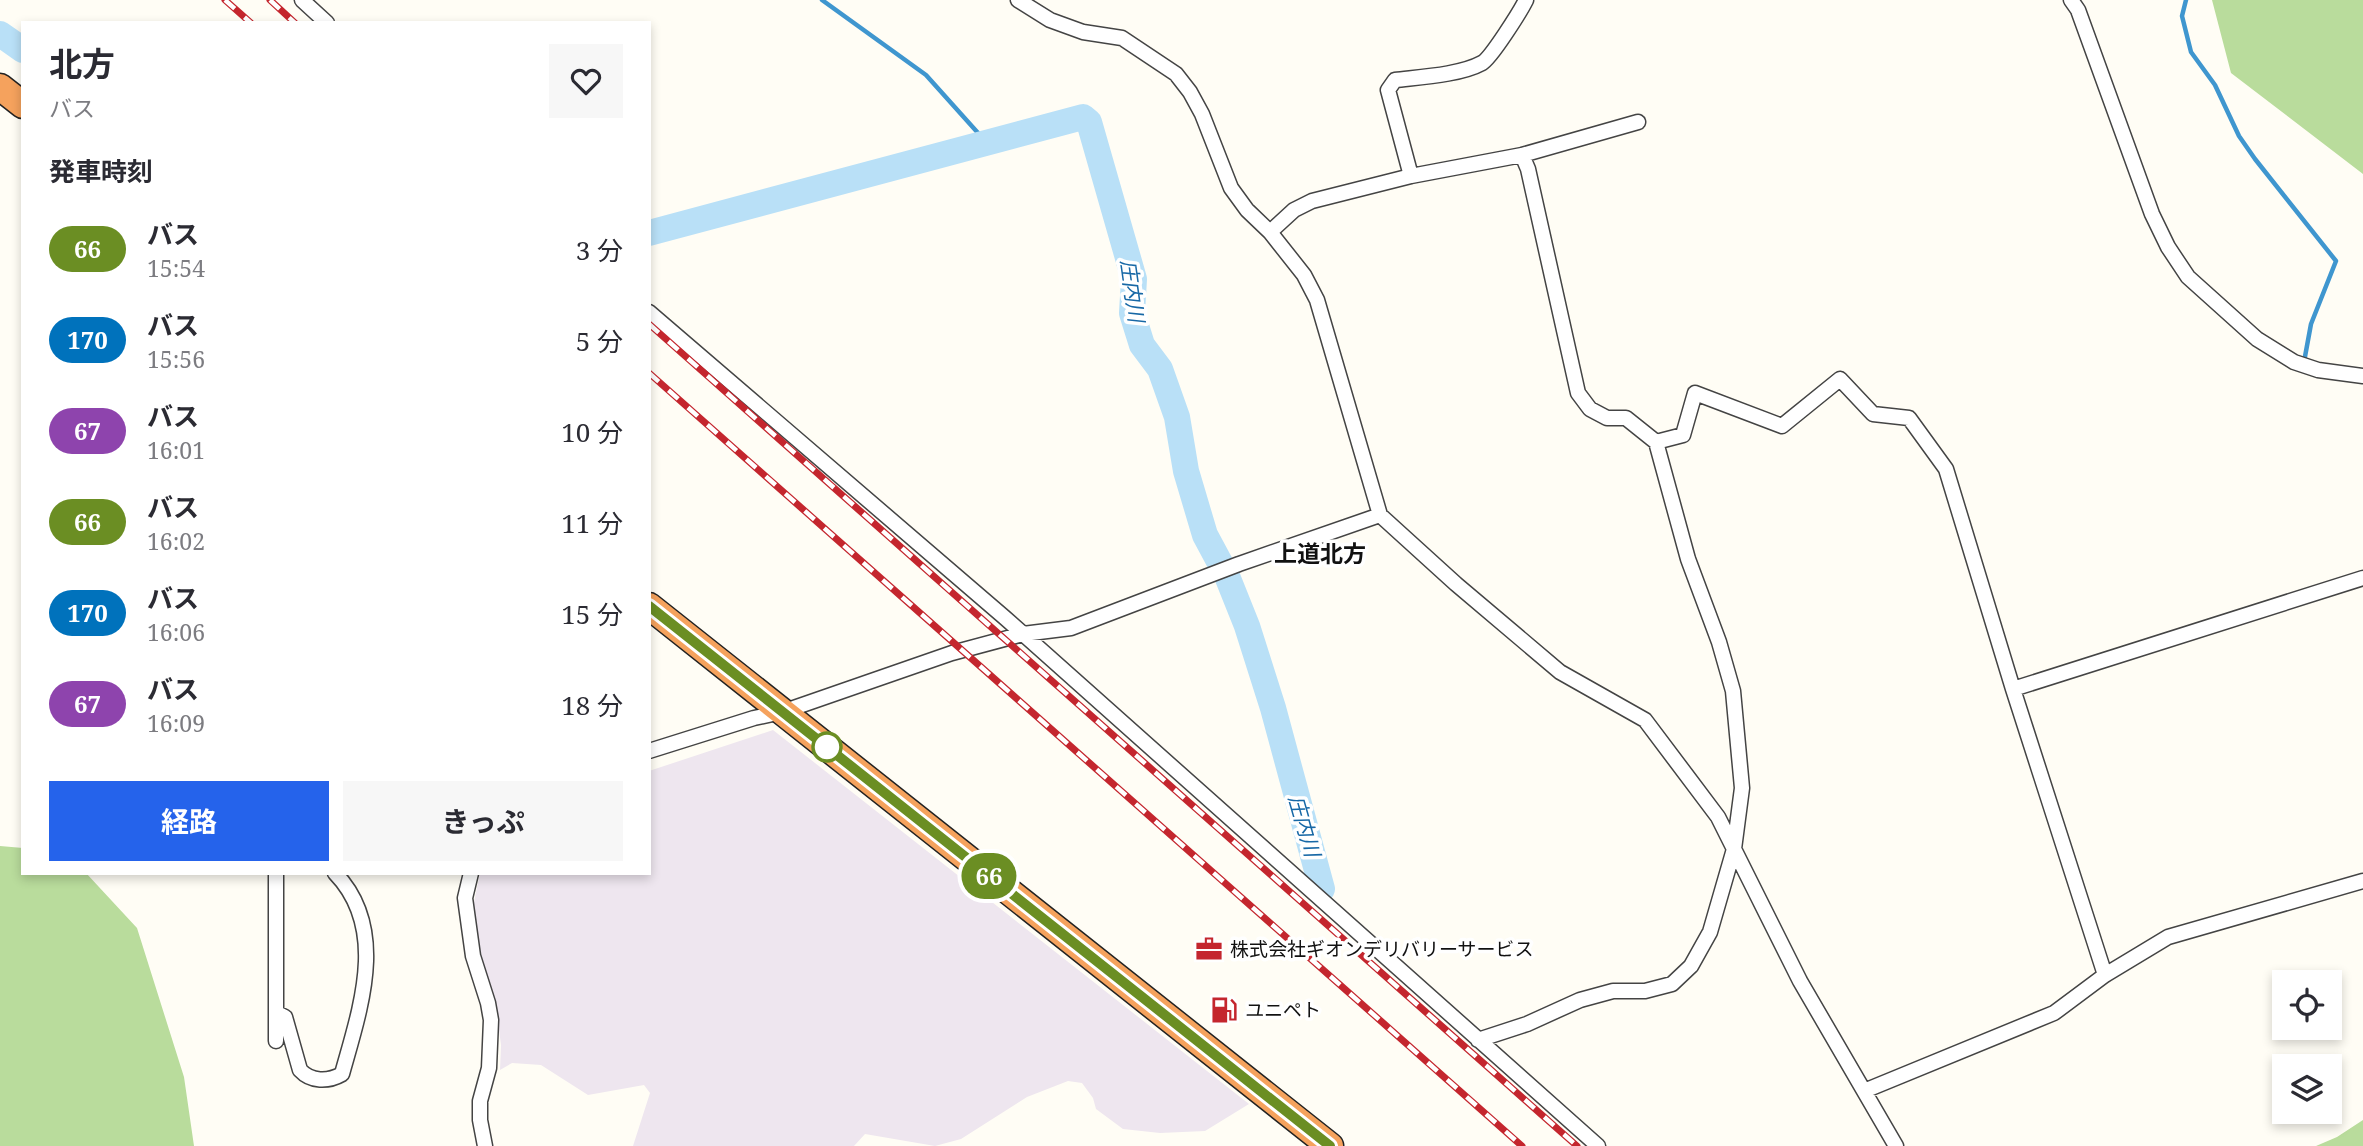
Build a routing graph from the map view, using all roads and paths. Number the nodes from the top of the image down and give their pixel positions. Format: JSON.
{"nodes":[{"id":1,"x":302,"y":0,"type":"edge"},
{"id":2,"x":1018,"y":0,"type":"edge"},
{"id":3,"x":1526,"y":0,"type":"edge"},
{"id":4,"x":2071,"y":0,"type":"edge"},
{"id":5,"x":325,"y":21,"type":"edge"},
{"id":6,"x":0,"y":87,"type":"edge"},
{"id":7,"x":21,"y":103,"type":"edge"},
{"id":8,"x":1638,"y":122,"type":"dead end"},
{"id":9,"x":1522,"y":155,"type":"junction"},
{"id":10,"x":1412,"y":176,"type":"junction"},
{"id":11,"x":1270,"y":232,"type":"junction"},
{"id":12,"x":651,"y":314,"type":"edge"},
{"id":13,"x":2363,"y":376,"type":"edge"},
{"id":14,"x":1656,"y":442,"type":"junction"},
{"id":15,"x":1380,"y":515,"type":"junction"},
{"id":16,"x":2363,"y":578,"type":"edge"},
{"id":17,"x":651,"y":608,"type":"edge"},
{"id":18,"x":1023,"y":634,"type":"junction"},
{"id":19,"x":2013,"y":690,"type":"junction"},
{"id":20,"x":782,"y":712,"type":"junction"},
{"id":21,"x":651,"y":750,"type":"edge"},
{"id":22,"x":1734,"y":849,"type":"junction"},
{"id":23,"x":276,"y":875,"type":"edge"},
{"id":24,"x":337,"y":875,"type":"edge"},
{"id":25,"x":471,"y":875,"type":"edge"},
{"id":26,"x":2363,"y":881,"type":"edge"},
{"id":27,"x":2105,"y":975,"type":"junction"},
{"id":28,"x":277,"y":1013,"type":"junction"},
{"id":29,"x":1479,"y":1040,"type":"junction"},
{"id":30,"x":276,"y":1041,"type":"dead end"},
{"id":31,"x":1864,"y":1091,"type":"junction"},
{"id":32,"x":485,"y":1146,"type":"edge"},
{"id":33,"x":1330,"y":1146,"type":"edge"},
{"id":34,"x":1598,"y":1146,"type":"edge"},
{"id":35,"x":1896,"y":1146,"type":"edge"}],
"edges":[{"from":1,"to":5,"type":"street"},
{"from":2,"to":11,"type":"street"},
{"from":3,"to":10,"type":"street"},
{"from":4,"to":13,"type":"street"},
{"from":6,"to":7,"type":"highway"},
{"from":8,"to":9,"type":"street"},
{"from":9,"to":10,"type":"street"},
{"from":9,"to":14,"type":"street"},
{"from":10,"to":11,"type":"street"},
{"from":11,"to":15,"type":"street"},
{"from":12,"to":18,"type":"street"},
{"from":14,"to":19,"type":"street"},
{"from":14,"to":22,"type":"street"},
{"from":15,"to":18,"type":"street"},
{"from":15,"to":22,"type":"street"},
{"from":16,"to":19,"type":"street"},
{"from":17,"to":20,"type":"highway"},
{"from":18,"to":20,"type":"street"},
{"from":18,"to":29,"type":"street"},
{"from":19,"to":27,"type":"street"},
{"from":20,"to":21,"type":"street"},
{"from":20,"to":33,"type":"highway"},
{"from":22,"to":29,"type":"street"},
{"from":22,"to":31,"type":"street"},
{"from":23,"to":28,"type":"street"},
{"from":24,"to":28,"type":"street"},
{"from":25,"to":32,"type":"street"},
{"from":26,"to":27,"type":"street"},
{"from":27,"to":31,"type":"street"},
{"from":28,"to":30,"type":"street"},
{"from":29,"to":34,"type":"street"},
{"from":31,"to":35,"type":"street"}]}
